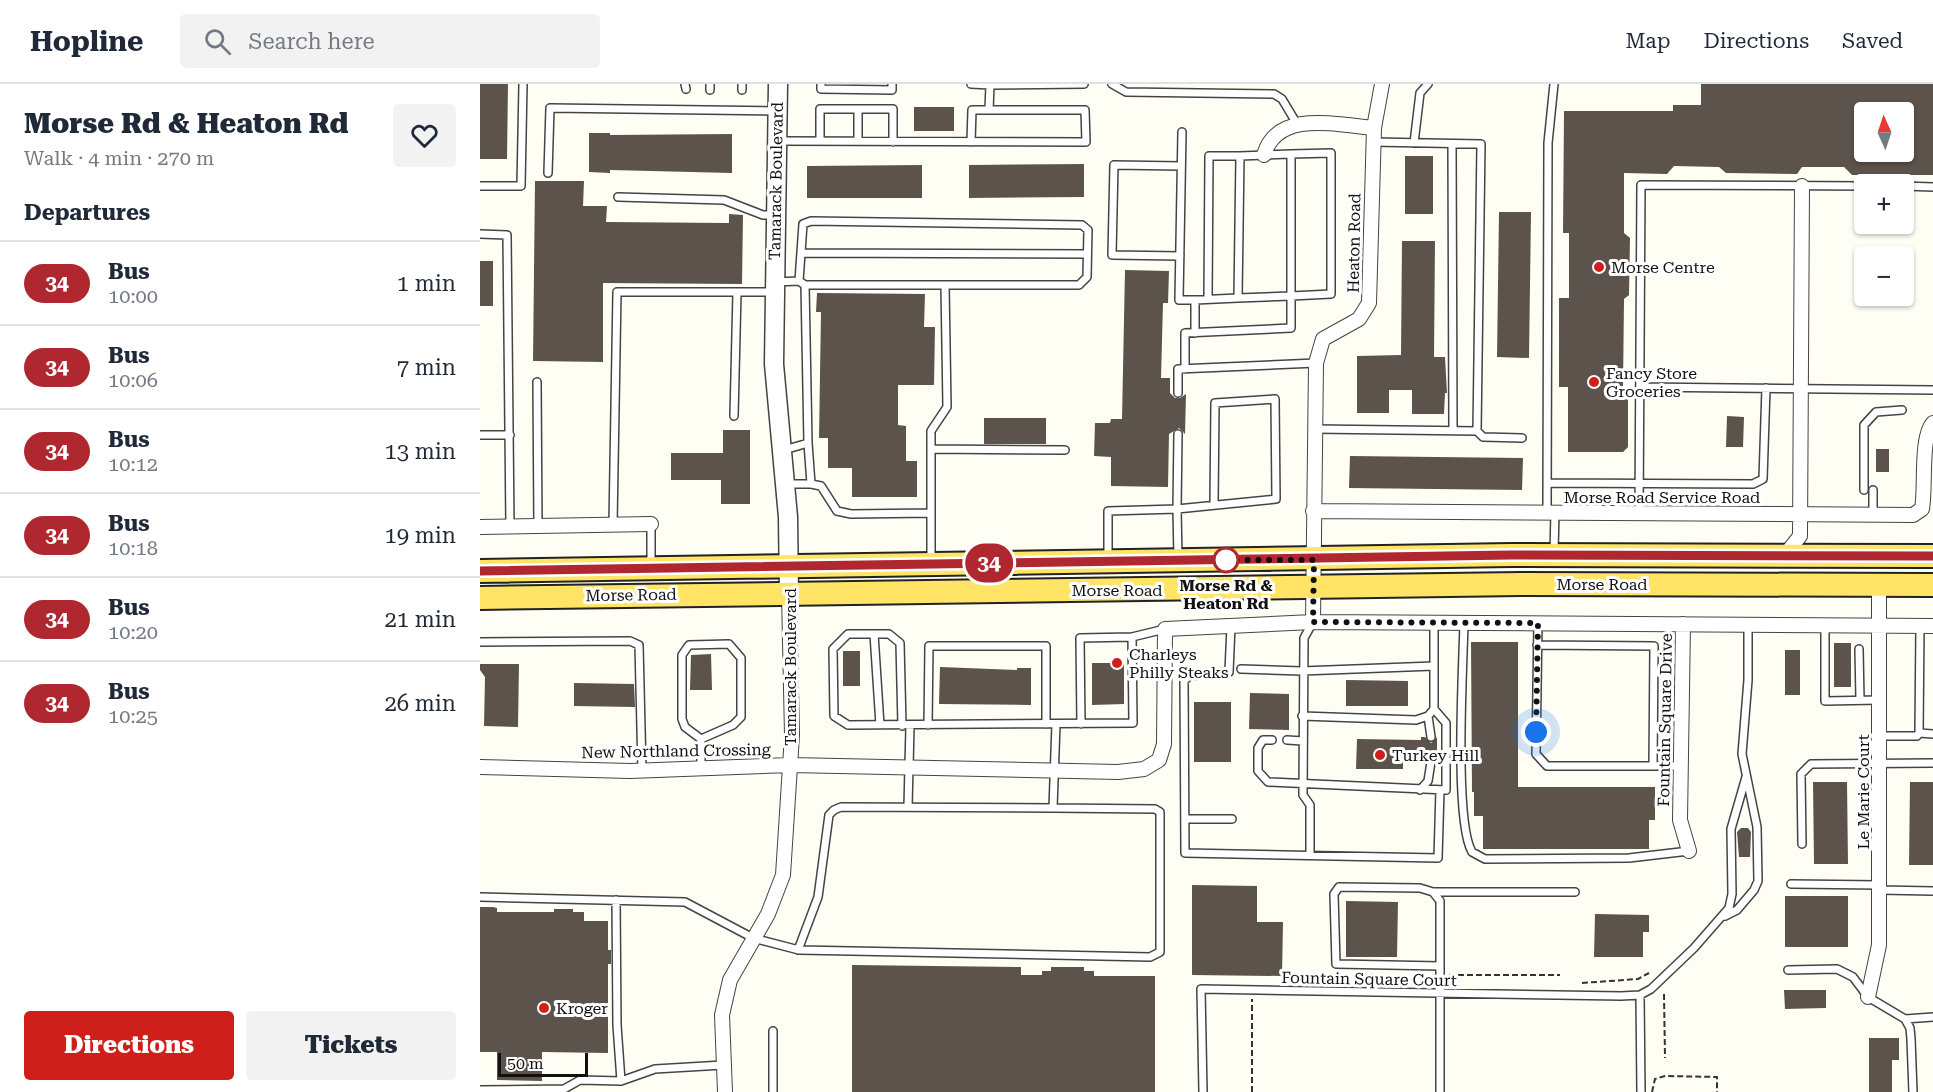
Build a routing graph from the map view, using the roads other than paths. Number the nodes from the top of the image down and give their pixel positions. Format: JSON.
{"nodes":[{"id":1,"x":523,"y":84,"type":"edge"},
{"id":2,"x":778,"y":84,"type":"edge"},
{"id":3,"x":821,"y":84,"type":"edge"},
{"id":4,"x":892,"y":84,"type":"edge"},
{"id":5,"x":971,"y":84,"type":"edge"},
{"id":6,"x":1084,"y":84,"type":"edge"},
{"id":7,"x":1112,"y":84,"type":"edge"},
{"id":8,"x":1382,"y":84,"type":"edge"},
{"id":9,"x":1428,"y":84,"type":"edge"},
{"id":10,"x":1554,"y":84,"type":"edge"},
{"id":11,"x":990,"y":85,"type":"edge"},
{"id":12,"x":856,"y":87,"type":"edge"},
{"id":13,"x":858,"y":109,"type":"junction"},
{"id":14,"x":989,"y":110,"type":"junction"},
{"id":15,"x":777,"y":111,"type":"junction"},
{"id":16,"x":1297,"y":124,"type":"junction"},
{"id":17,"x":1374,"y":128,"type":"junction"},
{"id":18,"x":1182,"y":132,"type":"dead end"},
{"id":19,"x":777,"y":141,"type":"junction"},
{"id":20,"x":820,"y":141,"type":"junction"},
{"id":21,"x":858,"y":141,"type":"junction"},
{"id":22,"x":893,"y":142,"type":"junction"},
{"id":23,"x":972,"y":142,"type":"junction"},
{"id":24,"x":1373,"y":142,"type":"junction"},
{"id":25,"x":1414,"y":143,"type":"junction"},
{"id":26,"x":1452,"y":144,"type":"junction"},
{"id":27,"x":1291,"y":154,"type":"junction"},
{"id":28,"x":1264,"y":155,"type":"junction"},
{"id":29,"x":1240,"y":156,"type":"junction"},
{"id":30,"x":1181,"y":166,"type":"junction"},
{"id":31,"x":548,"y":173,"type":"dead end"},
{"id":32,"x":480,"y":186,"type":"edge"},
{"id":33,"x":1802,"y":186,"type":"junction"},
{"id":34,"x":1854,"y":186,"type":"edge"},
{"id":35,"x":1914,"y":186,"type":"edge"},
{"id":36,"x":1933,"y":186,"type":"edge"},
{"id":37,"x":618,"y":197,"type":"dead end"},
{"id":38,"x":776,"y":215,"type":"junction"},
{"id":39,"x":480,"y":234,"type":"edge"},
{"id":40,"x":801,"y":253,"type":"junction"},
{"id":41,"x":1088,"y":254,"type":"junction"},
{"id":42,"x":1180,"y":256,"type":"junction"},
{"id":43,"x":802,"y":283,"type":"junction"},
{"id":44,"x":945,"y":285,"type":"junction"},
{"id":45,"x":775,"y":287,"type":"junction"},
{"id":46,"x":737,"y":292,"type":"junction"},
{"id":47,"x":1291,"y":296,"type":"junction"},
{"id":48,"x":1238,"y":298,"type":"junction"},
{"id":49,"x":1208,"y":299,"type":"junction"},
{"id":50,"x":1195,"y":300,"type":"junction"},
{"id":51,"x":1195,"y":333,"type":"junction"},
{"id":52,"x":1316,"y":363,"type":"junction"},
{"id":53,"x":1185,"y":369,"type":"junction"},
{"id":54,"x":537,"y":382,"type":"dead end"},
{"id":55,"x":1640,"y":387,"type":"junction"},
{"id":56,"x":1766,"y":388,"type":"junction"},
{"id":57,"x":1801,"y":388,"type":"junction"},
{"id":58,"x":1933,"y":390,"type":"edge"},
{"id":59,"x":1178,"y":393,"type":"dead end"},
{"id":60,"x":1902,"y":410,"type":"dead end"},
{"id":61,"x":734,"y":416,"type":"dead end"},
{"id":62,"x":1933,"y":423,"type":"edge"},
{"id":63,"x":1314,"y":429,"type":"junction"},
{"id":64,"x":1453,"y":430,"type":"junction"},
{"id":65,"x":1477,"y":431,"type":"junction"},
{"id":66,"x":1178,"y":434,"type":"dead end"},
{"id":67,"x":480,"y":435,"type":"edge"},
{"id":68,"x":510,"y":435,"type":"junction"},
{"id":69,"x":1522,"y":438,"type":"dead end"},
{"id":70,"x":808,"y":443,"type":"junction"},
{"id":71,"x":931,"y":449,"type":"junction"},
{"id":72,"x":1065,"y":450,"type":"dead end"},
{"id":73,"x":782,"y":451,"type":"junction"},
{"id":74,"x":1547,"y":483,"type":"junction"},
{"id":75,"x":1639,"y":483,"type":"junction"},
{"id":76,"x":785,"y":484,"type":"junction"},
{"id":77,"x":812,"y":484,"type":"junction"},
{"id":78,"x":1864,"y":490,"type":"dead end"},
{"id":79,"x":1873,"y":490,"type":"dead end"},
{"id":80,"x":1214,"y":504,"type":"junction"},
{"id":81,"x":1177,"y":509,"type":"junction"},
{"id":82,"x":1313,"y":511,"type":"junction"},
{"id":83,"x":1551,"y":512,"type":"junction"},
{"id":84,"x":931,"y":513,"type":"junction"},
{"id":85,"x":1639,"y":513,"type":"junction"},
{"id":86,"x":1800,"y":514,"type":"junction"},
{"id":87,"x":1873,"y":515,"type":"junction"},
{"id":88,"x":613,"y":524,"type":"junction"},
{"id":89,"x":651,"y":524,"type":"joint"},
{"id":90,"x":538,"y":526,"type":"junction"},
{"id":91,"x":510,"y":527,"type":"junction"},
{"id":92,"x":480,"y":528,"type":"edge"},
{"id":93,"x":1554,"y":555,"type":"junction"},
{"id":94,"x":1785,"y":555,"type":"junction"},
{"id":95,"x":1933,"y":556,"type":"edge"},
{"id":96,"x":1314,"y":560,"type":"junction"},
{"id":97,"x":1178,"y":561,"type":"junction"},
{"id":98,"x":1108,"y":562,"type":"junction"},
{"id":99,"x":931,"y":564,"type":"junction"},
{"id":100,"x":651,"y":568,"type":"junction"},
{"id":101,"x":790,"y":568,"type":"junction"},
{"id":102,"x":480,"y":571,"type":"edge"},
{"id":103,"x":1649,"y":584,"type":"junction"},
{"id":104,"x":1879,"y":585,"type":"junction"},
{"id":105,"x":1933,"y":585,"type":"edge"},
{"id":106,"x":1313,"y":588,"type":"junction"},
{"id":107,"x":789,"y":594,"type":"junction"},
{"id":108,"x":480,"y":598,"type":"edge"},
{"id":109,"x":1313,"y":622,"type":"junction"},
{"id":110,"x":1434,"y":623,"type":"junction"},
{"id":111,"x":1464,"y":623,"type":"junction"},
{"id":112,"x":1538,"y":623,"type":"junction"},
{"id":113,"x":1683,"y":624,"type":"junction"},
{"id":114,"x":1748,"y":625,"type":"junction"},
{"id":115,"x":1825,"y":625,"type":"junction"},
{"id":116,"x":1231,"y":626,"type":"junction"},
{"id":117,"x":1879,"y":626,"type":"junction"},
{"id":118,"x":1926,"y":626,"type":"edge"},
{"id":119,"x":1165,"y":629,"type":"junction"},
{"id":120,"x":874,"y":634,"type":"junction"},
{"id":121,"x":1132,"y":637,"type":"junction"},
{"id":122,"x":480,"y":642,"type":"edge"},
{"id":123,"x":1537,"y":645,"type":"junction"},
{"id":124,"x":1859,"y":649,"type":"dead end"},
{"id":125,"x":1434,"y":666,"type":"junction"},
{"id":126,"x":1241,"y":669,"type":"dead end"},
{"id":127,"x":1302,"y":671,"type":"junction"},
{"id":128,"x":1860,"y":700,"type":"junction"},
{"id":129,"x":1879,"y":700,"type":"junction"},
{"id":130,"x":1434,"y":709,"type":"junction"},
{"id":131,"x":1302,"y":716,"type":"junction"},
{"id":132,"x":1428,"y":716,"type":"junction"},
{"id":133,"x":1046,"y":724,"type":"junction"},
{"id":134,"x":1056,"y":724,"type":"junction"},
{"id":135,"x":1081,"y":724,"type":"junction"},
{"id":136,"x":880,"y":725,"type":"junction"},
{"id":137,"x":928,"y":725,"type":"junction"},
{"id":138,"x":906,"y":726,"type":"junction"},
{"id":139,"x":1919,"y":734,"type":"junction"},
{"id":140,"x":1933,"y":734,"type":"edge"},
{"id":141,"x":1431,"y":736,"type":"dead end"},
{"id":142,"x":1879,"y":736,"type":"junction"},
{"id":143,"x":701,"y":739,"type":"junction"},
{"id":144,"x":1272,"y":740,"type":"dead end"},
{"id":145,"x":1287,"y":740,"type":"dead end"},
{"id":146,"x":1303,"y":741,"type":"junction"},
{"id":147,"x":1431,"y":762,"type":"dead end"},
{"id":148,"x":1879,"y":763,"type":"junction"},
{"id":149,"x":1933,"y":763,"type":"edge"},
{"id":150,"x":790,"y":765,"type":"junction"},
{"id":151,"x":1653,"y":766,"type":"junction"},
{"id":152,"x":1681,"y":766,"type":"junction"},
{"id":153,"x":480,"y":768,"type":"edge"},
{"id":154,"x":701,"y":768,"type":"junction"},
{"id":155,"x":909,"y":768,"type":"junction"},
{"id":156,"x":642,"y":770,"type":"junction"},
{"id":157,"x":1053,"y":772,"type":"junction"},
{"id":158,"x":1746,"y":777,"type":"junction"},
{"id":159,"x":1303,"y":785,"type":"junction"},
{"id":160,"x":1420,"y":790,"type":"junction"},
{"id":161,"x":1440,"y":790,"type":"junction"},
{"id":162,"x":908,"y":807,"type":"junction"},
{"id":163,"x":1053,"y":808,"type":"junction"},
{"id":164,"x":1185,"y":819,"type":"junction"},
{"id":165,"x":1232,"y":819,"type":"dead end"},
{"id":166,"x":1802,"y":844,"type":"dead end"},
{"id":167,"x":1689,"y":851,"type":"joint"},
{"id":168,"x":1310,"y":855,"type":"junction"},
{"id":169,"x":1791,"y":884,"type":"dead end"},
{"id":170,"x":1879,"y":888,"type":"junction"},
{"id":171,"x":1933,"y":891,"type":"edge"},
{"id":172,"x":1433,"y":892,"type":"junction"},
{"id":173,"x":1575,"y":892,"type":"dead end"},
{"id":174,"x":480,"y":897,"type":"edge"},
{"id":175,"x":616,"y":900,"type":"junction"},
{"id":176,"x":1722,"y":917,"type":"junction"},
{"id":177,"x":753,"y":938,"type":"junction"},
{"id":178,"x":798,"y":950,"type":"junction"},
{"id":179,"x":1440,"y":966,"type":"junction"},
{"id":180,"x":1788,"y":970,"type":"dead end"},
{"id":181,"x":1441,"y":993,"type":"junction"},
{"id":182,"x":1640,"y":995,"type":"junction"},
{"id":183,"x":1868,"y":997,"type":"junction"},
{"id":184,"x":1933,"y":1017,"type":"edge"},
{"id":185,"x":1905,"y":1019,"type":"junction"},
{"id":186,"x":773,"y":1031,"type":"dead end"},
{"id":187,"x":723,"y":1065,"type":"junction"},
{"id":188,"x":621,"y":1081,"type":"junction"},
{"id":189,"x":480,"y":1090,"type":"edge"},
{"id":190,"x":724,"y":1092,"type":"edge"},
{"id":191,"x":773,"y":1092,"type":"edge"},
{"id":192,"x":1203,"y":1092,"type":"edge"},
{"id":193,"x":1440,"y":1092,"type":"edge"},
{"id":194,"x":1641,"y":1092,"type":"edge"},
{"id":195,"x":1914,"y":1092,"type":"edge"}],
"edges":[{"from":1,"to":32,"type":"lane"},
{"from":2,"to":15,"type":"street","name":"Tamarack Boulevard"},
{"from":3,"to":12,"type":"lane"},
{"from":4,"to":12,"type":"lane"},
{"from":5,"to":11,"type":"lane"},
{"from":6,"to":11,"type":"lane"},
{"from":7,"to":16,"type":"lane"},
{"from":8,"to":17,"type":"street","name":"Heaton Road"},
{"from":9,"to":25,"type":"lane"},
{"from":10,"to":74,"type":"lane"},
{"from":11,"to":14,"type":"lane"},
{"from":13,"to":20,"type":"lane"},
{"from":13,"to":21,"type":"lane"},
{"from":13,"to":22,"type":"lane"},
{"from":14,"to":23,"type":"lane"},
{"from":14,"to":23,"type":"lane"},
{"from":15,"to":19,"type":"street","name":"Tamarack Boulevard"},
{"from":15,"to":31,"type":"lane"},
{"from":16,"to":17,"type":"street"},
{"from":16,"to":28,"type":"street"},
{"from":17,"to":24,"type":"street","name":"Heaton Road"},
{"from":18,"to":30,"type":"lane"},
{"from":19,"to":20,"type":"lane"},
{"from":19,"to":38,"type":"street","name":"Tamarack Boulevard"},
{"from":20,"to":21,"type":"lane"},
{"from":21,"to":22,"type":"lane"},
{"from":22,"to":23,"type":"lane"},
{"from":24,"to":25,"type":"lane"},
{"from":24,"to":52,"type":"street","name":"Heaton Road"},
{"from":25,"to":26,"type":"lane"},
{"from":26,"to":64,"type":"lane"},
{"from":26,"to":65,"type":"lane"},
{"from":27,"to":28,"type":"lane"},
{"from":27,"to":47,"type":"lane"},
{"from":27,"to":47,"type":"lane"},
{"from":28,"to":29,"type":"lane"},
{"from":29,"to":48,"type":"lane"},
{"from":29,"to":49,"type":"lane"},
{"from":30,"to":42,"type":"lane"},
{"from":30,"to":42,"type":"lane"},
{"from":33,"to":34,"type":"lane"},
{"from":33,"to":55,"type":"lane"},
{"from":33,"to":57,"type":"street"},
{"from":35,"to":36,"type":"lane"},
{"from":37,"to":38,"type":"lane"},
{"from":38,"to":45,"type":"street","name":"Tamarack Boulevard"},
{"from":39,"to":68,"type":"lane"},
{"from":40,"to":41,"type":"lane"},
{"from":40,"to":41,"type":"lane"},
{"from":40,"to":43,"type":"lane"},
{"from":41,"to":44,"type":"lane"},
{"from":42,"to":50,"type":"lane"},
{"from":43,"to":44,"type":"lane"},
{"from":43,"to":45,"type":"lane"},
{"from":43,"to":70,"type":"lane"},
{"from":44,"to":71,"type":"lane"},
{"from":45,"to":46,"type":"lane"},
{"from":45,"to":73,"type":"street","name":"Tamarack Boulevard"},
{"from":46,"to":61,"type":"lane"},
{"from":46,"to":88,"type":"lane"},
{"from":47,"to":48,"type":"lane"},
{"from":47,"to":51,"type":"lane"},
{"from":48,"to":49,"type":"lane"},
{"from":49,"to":50,"type":"lane"},
{"from":50,"to":51,"type":"lane"},
{"from":51,"to":53,"type":"lane"},
{"from":52,"to":53,"type":"lane"},
{"from":52,"to":63,"type":"street","name":"Heaton Road"},
{"from":53,"to":59,"type":"lane"},
{"from":54,"to":90,"type":"lane"},
{"from":55,"to":56,"type":"lane"},
{"from":55,"to":75,"type":"lane"},
{"from":56,"to":57,"type":"lane"},
{"from":56,"to":75,"type":"lane"},
{"from":57,"to":58,"type":"lane"},
{"from":57,"to":86,"type":"street"},
{"from":60,"to":78,"type":"lane"},
{"from":62,"to":87,"type":"street","name":"Morse Road Service Road"},
{"from":63,"to":64,"type":"lane"},
{"from":63,"to":82,"type":"street","name":"Heaton Road"},
{"from":64,"to":65,"type":"lane"},
{"from":65,"to":69,"type":"lane"},
{"from":66,"to":81,"type":"lane"},
{"from":67,"to":68,"type":"lane"},
{"from":68,"to":91,"type":"lane"},
{"from":70,"to":73,"type":"lane"},
{"from":70,"to":77,"type":"lane"},
{"from":71,"to":72,"type":"lane"},
{"from":71,"to":84,"type":"lane"},
{"from":73,"to":76,"type":"street","name":"Tamarack Boulevard"},
{"from":74,"to":75,"type":"lane"},
{"from":74,"to":83,"type":"lane"},
{"from":75,"to":85,"type":"lane"},
{"from":76,"to":77,"type":"lane"},
{"from":76,"to":101,"type":"street","name":"Tamarack Boulevard"},
{"from":77,"to":84,"type":"lane"},
{"from":79,"to":87,"type":"lane"},
{"from":80,"to":80,"type":"lane"},
{"from":80,"to":81,"type":"lane"},
{"from":81,"to":97,"type":"lane"},
{"from":81,"to":98,"type":"lane"},
{"from":82,"to":83,"type":"street","name":"Morse Road Service Road"},
{"from":82,"to":96,"type":"street","name":"Heaton Road"},
{"from":83,"to":85,"type":"street","name":"Morse Road Service Road"},
{"from":83,"to":93,"type":"lane"},
{"from":84,"to":99,"type":"lane"},
{"from":85,"to":86,"type":"street","name":"Morse Road Service Road"},
{"from":86,"to":87,"type":"street","name":"Morse Road Service Road"},
{"from":86,"to":94,"type":"street"},
{"from":88,"to":89,"type":"street"},
{"from":88,"to":90,"type":"street"},
{"from":89,"to":100,"type":"lane"},
{"from":90,"to":91,"type":"street"},
{"from":91,"to":92,"type":"street"},
{"from":93,"to":94,"type":"main road","name":"Morse Road"},
{"from":93,"to":96,"type":"main road","name":"Morse Road"},
{"from":94,"to":95,"type":"main road","name":"Morse Road"},
{"from":94,"to":103,"type":"main road"},
{"from":96,"to":97,"type":"main road","name":"Morse Road"},
{"from":96,"to":106,"type":"street"},
{"from":97,"to":98,"type":"main road","name":"Morse Road"},
{"from":98,"to":99,"type":"main road","name":"Morse Road"},
{"from":99,"to":101,"type":"main road","name":"Morse Road"},
{"from":100,"to":101,"type":"main road","name":"Morse Road"},
{"from":100,"to":102,"type":"main road","name":"Morse Road"},
{"from":101,"to":107,"type":"street","name":"Tamarack Boulevard"},
{"from":103,"to":104,"type":"main road","name":"Morse Road"},
{"from":103,"to":106,"type":"main road","name":"Morse Road"},
{"from":104,"to":105,"type":"main road","name":"Morse Road"},
{"from":104,"to":117,"type":"street","name":"Le Marie Court"},
{"from":106,"to":107,"type":"main road","name":"Morse Road"},
{"from":106,"to":109,"type":"street"},
{"from":107,"to":108,"type":"main road","name":"Morse Road"},
{"from":107,"to":150,"type":"street","name":"Tamarack Boulevard"},
{"from":109,"to":110,"type":"street"},
{"from":109,"to":116,"type":"street"},
{"from":109,"to":127,"type":"lane"},
{"from":110,"to":111,"type":"street"},
{"from":110,"to":125,"type":"lane"},
{"from":111,"to":112,"type":"street"},
{"from":111,"to":167,"type":"lane"},
{"from":112,"to":113,"type":"street"},
{"from":112,"to":123,"type":"lane"},
{"from":113,"to":114,"type":"street"},
{"from":113,"to":152,"type":"street","name":"Fountain Square Drive"},
{"from":114,"to":115,"type":"street"},
{"from":114,"to":158,"type":"lane"},
{"from":115,"to":117,"type":"street"},
{"from":115,"to":128,"type":"lane"},
{"from":116,"to":119,"type":"street"},
{"from":116,"to":164,"type":"lane"},
{"from":117,"to":118,"type":"street"},
{"from":117,"to":129,"type":"street","name":"Le Marie Court"},
{"from":118,"to":139,"type":"lane"},
{"from":119,"to":121,"type":"lane"},
{"from":119,"to":157,"type":"street","name":"New Northland Crossing"},
{"from":120,"to":136,"type":"lane"},
{"from":120,"to":136,"type":"lane"},
{"from":120,"to":138,"type":"lane"},
{"from":121,"to":135,"type":"lane"},
{"from":121,"to":135,"type":"lane"},
{"from":122,"to":156,"type":"lane"},
{"from":123,"to":151,"type":"lane"},
{"from":123,"to":151,"type":"lane"},
{"from":124,"to":128,"type":"lane"},
{"from":125,"to":127,"type":"lane"},
{"from":125,"to":130,"type":"lane"},
{"from":126,"to":127,"type":"lane"},
{"from":127,"to":131,"type":"lane"},
{"from":128,"to":129,"type":"lane"},
{"from":129,"to":142,"type":"street","name":"Le Marie Court"},
{"from":130,"to":132,"type":"lane"},
{"from":130,"to":161,"type":"lane"},
{"from":131,"to":132,"type":"lane"},
{"from":131,"to":146,"type":"lane"},
{"from":132,"to":141,"type":"lane"},
{"from":133,"to":134,"type":"lane"},
{"from":133,"to":137,"type":"lane"},
{"from":133,"to":137,"type":"lane"},
{"from":134,"to":135,"type":"lane"},
{"from":134,"to":157,"type":"lane"},
{"from":136,"to":138,"type":"lane"},
{"from":137,"to":138,"type":"lane"},
{"from":138,"to":155,"type":"lane"},
{"from":139,"to":140,"type":"lane"},
{"from":139,"to":142,"type":"lane"},
{"from":142,"to":148,"type":"street","name":"Le Marie Court"},
{"from":143,"to":143,"type":"lane"},
{"from":143,"to":154,"type":"lane"},
{"from":144,"to":159,"type":"lane"},
{"from":145,"to":146,"type":"lane"},
{"from":146,"to":159,"type":"lane"},
{"from":147,"to":160,"type":"lane"},
{"from":148,"to":149,"type":"lane"},
{"from":148,"to":166,"type":"lane"},
{"from":148,"to":170,"type":"street","name":"Le Marie Court"},
{"from":150,"to":154,"type":"street","name":"New Northland Crossing"},
{"from":150,"to":155,"type":"street","name":"New Northland Crossing"},
{"from":150,"to":177,"type":"street","name":"Tamarack Boulevard"},
{"from":151,"to":152,"type":"lane"},
{"from":152,"to":167,"type":"street","name":"Fountain Square Drive"},
{"from":153,"to":156,"type":"street","name":"New Northland Crossing"},
{"from":154,"to":156,"type":"street","name":"New Northland Crossing"},
{"from":155,"to":157,"type":"street","name":"New Northland Crossing"},
{"from":155,"to":162,"type":"lane"},
{"from":157,"to":163,"type":"lane"},
{"from":158,"to":176,"type":"lane"},
{"from":158,"to":176,"type":"lane"},
{"from":159,"to":160,"type":"lane"},
{"from":159,"to":168,"type":"lane"},
{"from":160,"to":161,"type":"lane"},
{"from":161,"to":168,"type":"lane"},
{"from":162,"to":163,"type":"lane"},
{"from":162,"to":178,"type":"lane"},
{"from":163,"to":178,"type":"lane"},
{"from":164,"to":165,"type":"lane"},
{"from":164,"to":168,"type":"lane"},
{"from":169,"to":170,"type":"lane"},
{"from":170,"to":171,"type":"lane"},
{"from":170,"to":183,"type":"street","name":"Le Marie Court"},
{"from":172,"to":173,"type":"lane"},
{"from":172,"to":179,"type":"lane"},
{"from":172,"to":179,"type":"lane"},
{"from":174,"to":175,"type":"lane"},
{"from":175,"to":177,"type":"lane"},
{"from":175,"to":188,"type":"lane"},
{"from":176,"to":182,"type":"lane"},
{"from":177,"to":178,"type":"lane"},
{"from":177,"to":187,"type":"street","name":"Tamarack Boulevard"},
{"from":179,"to":181,"type":"lane"},
{"from":180,"to":183,"type":"lane"},
{"from":181,"to":182,"type":"lane","name":"Fountain Square Court"},
{"from":181,"to":192,"type":"lane","name":"Fountain Square Court"},
{"from":181,"to":193,"type":"lane"},
{"from":182,"to":194,"type":"lane"},
{"from":183,"to":185,"type":"lane"},
{"from":184,"to":185,"type":"lane"},
{"from":185,"to":195,"type":"lane"},
{"from":186,"to":191,"type":"lane"},
{"from":187,"to":188,"type":"lane"},
{"from":187,"to":190,"type":"street","name":"Tamarack Boulevard"},
{"from":188,"to":189,"type":"lane"}]}
